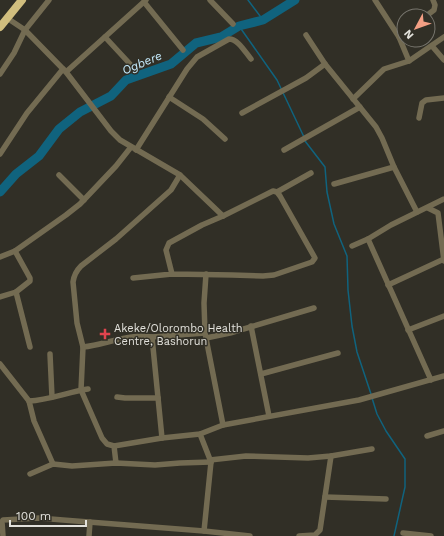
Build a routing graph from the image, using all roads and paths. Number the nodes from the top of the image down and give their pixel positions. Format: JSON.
{"nodes":[{"id":1,"x":22,"y":0,"type":"edge"},
{"id":2,"x":49,"y":0,"type":"edge"},
{"id":3,"x":210,"y":0,"type":"edge"},
{"id":4,"x":375,"y":0,"type":"edge"},
{"id":5,"x":145,"y":1,"type":"edge"},
{"id":6,"x":7,"y":18,"type":"junction"},
{"id":7,"x":233,"y":24,"type":"dead end"},
{"id":8,"x":0,"y":27,"type":"edge"},
{"id":9,"x":396,"y":28,"type":"edge"},
{"id":10,"x":25,"y":30,"type":"junction"},
{"id":11,"x":306,"y":35,"type":"dead end"},
{"id":12,"x":444,"y":36,"type":"edge"},
{"id":13,"x":105,"y":37,"type":"junction"},
{"id":14,"x":436,"y":43,"type":"edge"},
{"id":15,"x":406,"y":48,"type":"edge"},
{"id":16,"x":429,"y":48,"type":"edge"},
{"id":17,"x":434,"y":48,"type":"edge"},
{"id":18,"x":183,"y":50,"type":"dead end"},
{"id":19,"x":251,"y":59,"type":"dead end"},
{"id":20,"x":444,"y":60,"type":"edge"},
{"id":21,"x":409,"y":61,"type":"junction"},
{"id":22,"x":130,"y":64,"type":"dead end"},
{"id":23,"x":325,"y":64,"type":"junction"},
{"id":24,"x":64,"y":71,"type":"junction"},
{"id":25,"x":0,"y":74,"type":"edge"},
{"id":26,"x":170,"y":98,"type":"junction"},
{"id":27,"x":444,"y":98,"type":"edge"},
{"id":28,"x":353,"y":99,"type":"junction"},
{"id":29,"x":360,"y":107,"type":"junction"},
{"id":30,"x":242,"y":113,"type":"dead end"},
{"id":31,"x":419,"y":118,"type":"dead end"},
{"id":32,"x":225,"y":139,"type":"dead end"},
{"id":33,"x":131,"y":147,"type":"junction"},
{"id":34,"x":136,"y":150,"type":"junction"},
{"id":35,"x":284,"y":150,"type":"dead end"},
{"id":36,"x":0,"y":154,"type":"edge"},
{"id":37,"x":394,"y":167,"type":"junction"},
{"id":38,"x":311,"y":173,"type":"dead end"},
{"id":39,"x":59,"y":175,"type":"dead end"},
{"id":40,"x":180,"y":175,"type":"junction"},
{"id":41,"x":334,"y":184,"type":"dead end"},
{"id":42,"x":277,"y":192,"type":"junction"},
{"id":43,"x":444,"y":199,"type":"edge"},
{"id":44,"x":84,"y":200,"type":"junction"},
{"id":45,"x":428,"y":208,"type":"junction"},
{"id":46,"x":417,"y":212,"type":"junction"},
{"id":47,"x":223,"y":216,"type":"junction"},
{"id":48,"x":368,"y":240,"type":"junction"},
{"id":49,"x":352,"y":246,"type":"dead end"},
{"id":50,"x":15,"y":251,"type":"junction"},
{"id":51,"x":0,"y":257,"type":"edge"},
{"id":52,"x":444,"y":259,"type":"edge"},
{"id":53,"x":172,"y":274,"type":"junction"},
{"id":54,"x":206,"y":274,"type":"junction"},
{"id":55,"x":133,"y":278,"type":"dead end"},
{"id":56,"x":388,"y":285,"type":"junction"},
{"id":57,"x":16,"y":292,"type":"junction"},
{"id":58,"x":0,"y":297,"type":"edge"},
{"id":59,"x":314,"y":308,"type":"dead end"},
{"id":60,"x":444,"y":316,"type":"edge"},
{"id":61,"x":251,"y":326,"type":"junction"},
{"id":62,"x":408,"y":330,"type":"junction"},
{"id":63,"x":206,"y":335,"type":"junction"},
{"id":64,"x":152,"y":337,"type":"junction"},
{"id":65,"x":30,"y":347,"type":"dead end"},
{"id":66,"x":83,"y":347,"type":"junction"},
{"id":67,"x":338,"y":353,"type":"dead end"},
{"id":68,"x":50,"y":354,"type":"dead end"},
{"id":69,"x":0,"y":364,"type":"edge"},
{"id":70,"x":261,"y":374,"type":"junction"},
{"id":71,"x":444,"y":376,"type":"edge"},
{"id":72,"x":431,"y":380,"type":"junction"},
{"id":73,"x":88,"y":389,"type":"dead end"},
{"id":74,"x":81,"y":390,"type":"junction"},
{"id":75,"x":52,"y":397,"type":"junction"},
{"id":76,"x":117,"y":397,"type":"dead end"},
{"id":77,"x":158,"y":398,"type":"junction"},
{"id":78,"x":29,"y":401,"type":"junction"},
{"id":79,"x":269,"y":416,"type":"junction"},
{"id":80,"x":223,"y":425,"type":"junction"},
{"id":81,"x":444,"y":431,"type":"edge"},
{"id":82,"x":200,"y":434,"type":"junction"},
{"id":83,"x":427,"y":436,"type":"dead end"},
{"id":84,"x":162,"y":438,"type":"junction"},
{"id":85,"x":114,"y":446,"type":"junction"},
{"id":86,"x":372,"y":449,"type":"dead end"},
{"id":87,"x":331,"y":456,"type":"junction"},
{"id":88,"x":210,"y":461,"type":"junction"},
{"id":89,"x":116,"y":463,"type":"junction"},
{"id":90,"x":53,"y":464,"type":"junction"},
{"id":91,"x":30,"y":474,"type":"dead end"},
{"id":92,"x":325,"y":497,"type":"junction"},
{"id":93,"x":386,"y":499,"type":"dead end"},
{"id":94,"x":90,"y":522,"type":"junction"},
{"id":95,"x":204,"y":531,"type":"junction"},
{"id":96,"x":403,"y":532,"type":"dead end"},
{"id":97,"x":3,"y":536,"type":"edge"},
{"id":98,"x":89,"y":536,"type":"edge"},
{"id":99,"x":250,"y":536,"type":"edge"},
{"id":100,"x":299,"y":536,"type":"edge"},
{"id":101,"x":431,"y":536,"type":"edge"}],
"edges":[{"from":1,"to":6,"type":"highway"},
{"from":2,"to":10,"type":"street"},
{"from":3,"to":7,"type":"street"},
{"from":4,"to":9,"type":"street"},
{"from":5,"to":13,"type":"street"},
{"from":5,"to":18,"type":"street"},
{"from":6,"to":8,"type":"highway"},
{"from":6,"to":10,"type":"street"},
{"from":10,"to":24,"type":"street"},
{"from":10,"to":25,"type":"street"},
{"from":11,"to":23,"type":"street"},
{"from":12,"to":14,"type":"street"},
{"from":13,"to":22,"type":"street"},
{"from":13,"to":24,"type":"street"},
{"from":15,"to":21,"type":"street"},
{"from":16,"to":21,"type":"street"},
{"from":17,"to":20,"type":"street"},
{"from":19,"to":26,"type":"street"},
{"from":21,"to":28,"type":"street"},
{"from":23,"to":28,"type":"street"},
{"from":23,"to":30,"type":"street"},
{"from":24,"to":33,"type":"street"},
{"from":24,"to":36,"type":"street"},
{"from":26,"to":32,"type":"street"},
{"from":26,"to":34,"type":"street"},
{"from":27,"to":31,"type":"street"},
{"from":28,"to":29,"type":"street"},
{"from":29,"to":35,"type":"street"},
{"from":29,"to":37,"type":"street"},
{"from":33,"to":34,"type":"street"},
{"from":33,"to":44,"type":"street"},
{"from":34,"to":40,"type":"street"},
{"from":37,"to":41,"type":"street"},
{"from":37,"to":46,"type":"street"},
{"from":38,"to":42,"type":"street"},
{"from":39,"to":44,"type":"street"},
{"from":40,"to":47,"type":"street"},
{"from":40,"to":66,"type":"street"},
{"from":42,"to":47,"type":"street"},
{"from":42,"to":54,"type":"street"},
{"from":43,"to":45,"type":"street"},
{"from":44,"to":50,"type":"street"},
{"from":45,"to":46,"type":"street"},
{"from":45,"to":52,"type":"street"},
{"from":46,"to":48,"type":"street"},
{"from":47,"to":53,"type":"street"},
{"from":48,"to":49,"type":"street"},
{"from":48,"to":56,"type":"street"},
{"from":50,"to":51,"type":"street"},
{"from":50,"to":57,"type":"street"},
{"from":52,"to":56,"type":"street"},
{"from":53,"to":54,"type":"street"},
{"from":53,"to":55,"type":"street"},
{"from":54,"to":63,"type":"street"},
{"from":56,"to":62,"type":"street"},
{"from":57,"to":58,"type":"street"},
{"from":57,"to":65,"type":"street"},
{"from":59,"to":61,"type":"street"},
{"from":60,"to":62,"type":"street"},
{"from":61,"to":63,"type":"street"},
{"from":61,"to":70,"type":"street"},
{"from":62,"to":72,"type":"street"},
{"from":63,"to":64,"type":"street"},
{"from":63,"to":80,"type":"street"},
{"from":64,"to":66,"type":"street"},
{"from":64,"to":77,"type":"street"},
{"from":66,"to":74,"type":"street"},
{"from":67,"to":70,"type":"street"},
{"from":68,"to":75,"type":"street"},
{"from":69,"to":78,"type":"street"},
{"from":70,"to":79,"type":"street"},
{"from":71,"to":72,"type":"street"},
{"from":72,"to":79,"type":"street"},
{"from":73,"to":74,"type":"street"},
{"from":74,"to":75,"type":"street"},
{"from":74,"to":85,"type":"street"},
{"from":75,"to":78,"type":"street"},
{"from":76,"to":77,"type":"street"},
{"from":77,"to":84,"type":"street"},
{"from":78,"to":90,"type":"street"},
{"from":79,"to":80,"type":"street"},
{"from":80,"to":82,"type":"street"},
{"from":81,"to":83,"type":"street"},
{"from":82,"to":84,"type":"street"},
{"from":82,"to":88,"type":"street"},
{"from":84,"to":85,"type":"street"},
{"from":85,"to":89,"type":"street"},
{"from":86,"to":87,"type":"street"},
{"from":87,"to":88,"type":"street"},
{"from":87,"to":92,"type":"street"},
{"from":88,"to":89,"type":"street"},
{"from":88,"to":95,"type":"street"},
{"from":89,"to":90,"type":"street"},
{"from":90,"to":91,"type":"street"},
{"from":92,"to":93,"type":"street"},
{"from":92,"to":100,"type":"street"},
{"from":94,"to":95,"type":"street"},
{"from":94,"to":97,"type":"street"},
{"from":94,"to":98,"type":"street"},
{"from":95,"to":99,"type":"street"},
{"from":96,"to":101,"type":"street"}]}
